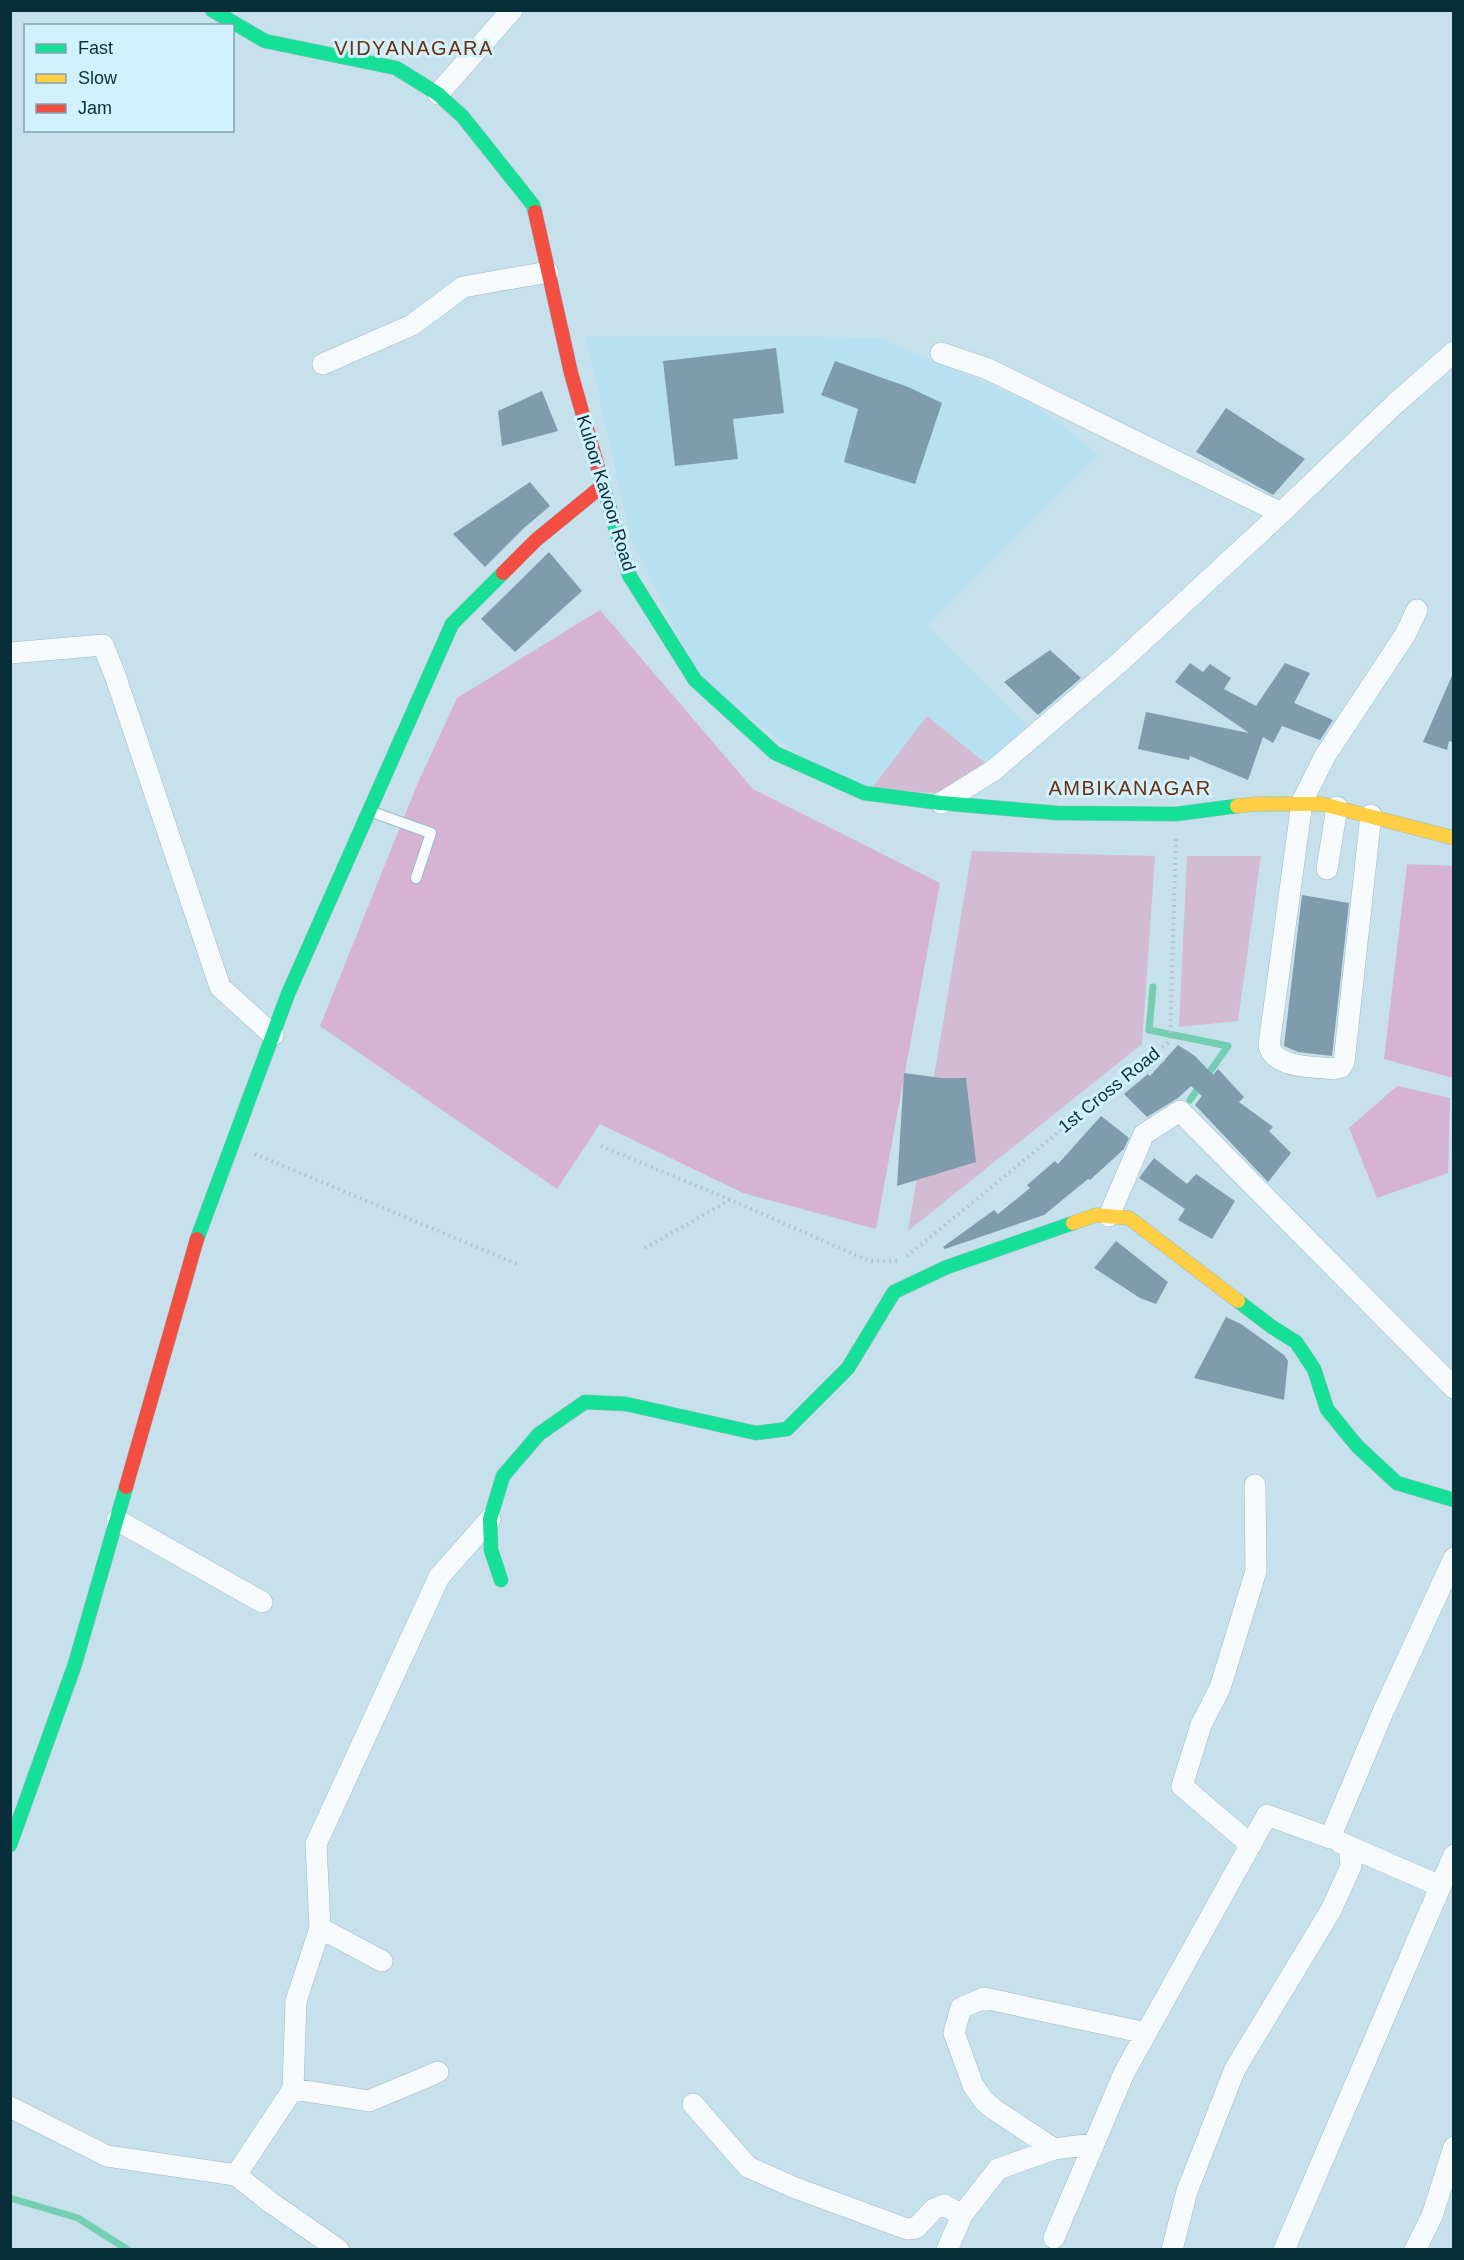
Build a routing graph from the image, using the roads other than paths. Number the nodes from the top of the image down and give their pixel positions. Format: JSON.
{"nodes":[{"id":1,"x":212,"y":10,"type":"edge"},
{"id":2,"x":512,"y":10,"type":"edge"},
{"id":3,"x":438,"y":94,"type":"junction"},
{"id":4,"x":548,"y":272,"type":"junction"},
{"id":5,"x":1454,"y":352,"type":"edge"},
{"id":6,"x":941,"y":353,"type":"dead end"},
{"id":7,"x":323,"y":364,"type":"dead end"},
{"id":8,"x":602,"y":486,"type":"junction"},
{"id":9,"x":1281,"y":513,"type":"junction"},
{"id":10,"x":1417,"y":610,"type":"dead end"},
{"id":11,"x":10,"y":653,"type":"edge"},
{"id":12,"x":1302,"y":802,"type":"junction"},
{"id":13,"x":941,"y":803,"type":"junction"},
{"id":14,"x":1337,"y":807,"type":"junction"},
{"id":15,"x":369,"y":811,"type":"junction"},
{"id":16,"x":1371,"y":815,"type":"junction"},
{"id":17,"x":1454,"y":838,"type":"edge"},
{"id":18,"x":1327,"y":869,"type":"dead end"},
{"id":19,"x":416,"y":878,"type":"dead end"},
{"id":20,"x":273,"y":1035,"type":"junction"},
{"id":21,"x":1109,"y":1216,"type":"junction"},
{"id":22,"x":1454,"y":1388,"type":"edge"},
{"id":23,"x":1255,"y":1485,"type":"dead end"},
{"id":24,"x":1454,"y":1500,"type":"edge"},
{"id":25,"x":117,"y":1520,"type":"junction"},
{"id":26,"x":490,"y":1520,"type":"junction"},
{"id":27,"x":1454,"y":1558,"type":"edge"},
{"id":28,"x":501,"y":1580,"type":"dead end"},
{"id":29,"x":262,"y":1602,"type":"dead end"},
{"id":30,"x":1340,"y":1842,"type":"junction"},
{"id":31,"x":10,"y":1845,"type":"edge"},
{"id":32,"x":1251,"y":1845,"type":"junction"},
{"id":33,"x":1452,"y":1862,"type":"edge"},
{"id":34,"x":1440,"y":1886,"type":"junction"},
{"id":35,"x":320,"y":1928,"type":"junction"},
{"id":36,"x":382,"y":1961,"type":"dead end"},
{"id":37,"x":1146,"y":2033,"type":"junction"},
{"id":38,"x":438,"y":2072,"type":"dead end"},
{"id":39,"x":293,"y":2089,"type":"junction"},
{"id":40,"x":693,"y":2104,"type":"dead end"},
{"id":41,"x":10,"y":2106,"type":"edge"},
{"id":42,"x":1094,"y":2144,"type":"junction"},
{"id":43,"x":1454,"y":2147,"type":"edge"},
{"id":44,"x":1054,"y":2149,"type":"junction"},
{"id":45,"x":236,"y":2175,"type":"junction"},
{"id":46,"x":962,"y":2215,"type":"junction"},
{"id":47,"x":1054,"y":2238,"type":"dead end"},
{"id":48,"x":339,"y":2250,"type":"edge"},
{"id":49,"x":947,"y":2250,"type":"edge"},
{"id":50,"x":1172,"y":2250,"type":"edge"},
{"id":51,"x":1284,"y":2250,"type":"edge"},
{"id":52,"x":1415,"y":2250,"type":"edge"}],
"edges":[{"from":1,"to":3,"type":"street","name":"Kuloor Kavoor Road"},
{"from":2,"to":3,"type":"street"},
{"from":3,"to":4,"type":"street","name":"Kuloor Kavoor Road"},
{"from":4,"to":7,"type":"street"},
{"from":4,"to":8,"type":"street","name":"Kuloor Kavoor Road"},
{"from":5,"to":9,"type":"street"},
{"from":6,"to":9,"type":"street"},
{"from":8,"to":13,"type":"street","name":"Kuloor Kavoor Road"},
{"from":8,"to":15,"type":"street"},
{"from":9,"to":13,"type":"street"},
{"from":10,"to":12,"type":"street"},
{"from":11,"to":20,"type":"street"},
{"from":12,"to":13,"type":"street","name":"Kuloor Kavoor Road"},
{"from":12,"to":14,"type":"street","name":"Kuloor Kavoor Road"},
{"from":12,"to":16,"type":"street"},
{"from":14,"to":16,"type":"street","name":"Kuloor Kavoor Road"},
{"from":14,"to":18,"type":"street"},
{"from":15,"to":19,"type":"lane"},
{"from":15,"to":20,"type":"street"},
{"from":16,"to":17,"type":"street","name":"Kuloor Kavoor Road"},
{"from":20,"to":25,"type":"street"},
{"from":21,"to":22,"type":"street"},
{"from":21,"to":24,"type":"street"},
{"from":21,"to":26,"type":"street"},
{"from":23,"to":32,"type":"street"},
{"from":25,"to":29,"type":"street"},
{"from":25,"to":31,"type":"street"},
{"from":26,"to":28,"type":"street"},
{"from":26,"to":35,"type":"street"},
{"from":27,"to":30,"type":"street"},
{"from":30,"to":32,"type":"street"},
{"from":30,"to":34,"type":"street"},
{"from":30,"to":50,"type":"street"},
{"from":32,"to":37,"type":"street"},
{"from":33,"to":34,"type":"street"},
{"from":34,"to":51,"type":"street"},
{"from":35,"to":36,"type":"street"},
{"from":35,"to":39,"type":"street"},
{"from":37,"to":42,"type":"street"},
{"from":37,"to":44,"type":"street"},
{"from":38,"to":39,"type":"street"},
{"from":39,"to":45,"type":"street"},
{"from":40,"to":46,"type":"street"},
{"from":41,"to":45,"type":"street"},
{"from":42,"to":44,"type":"street"},
{"from":42,"to":47,"type":"street"},
{"from":43,"to":52,"type":"street"},
{"from":44,"to":46,"type":"street"},
{"from":45,"to":48,"type":"street"},
{"from":46,"to":49,"type":"street"}]}
